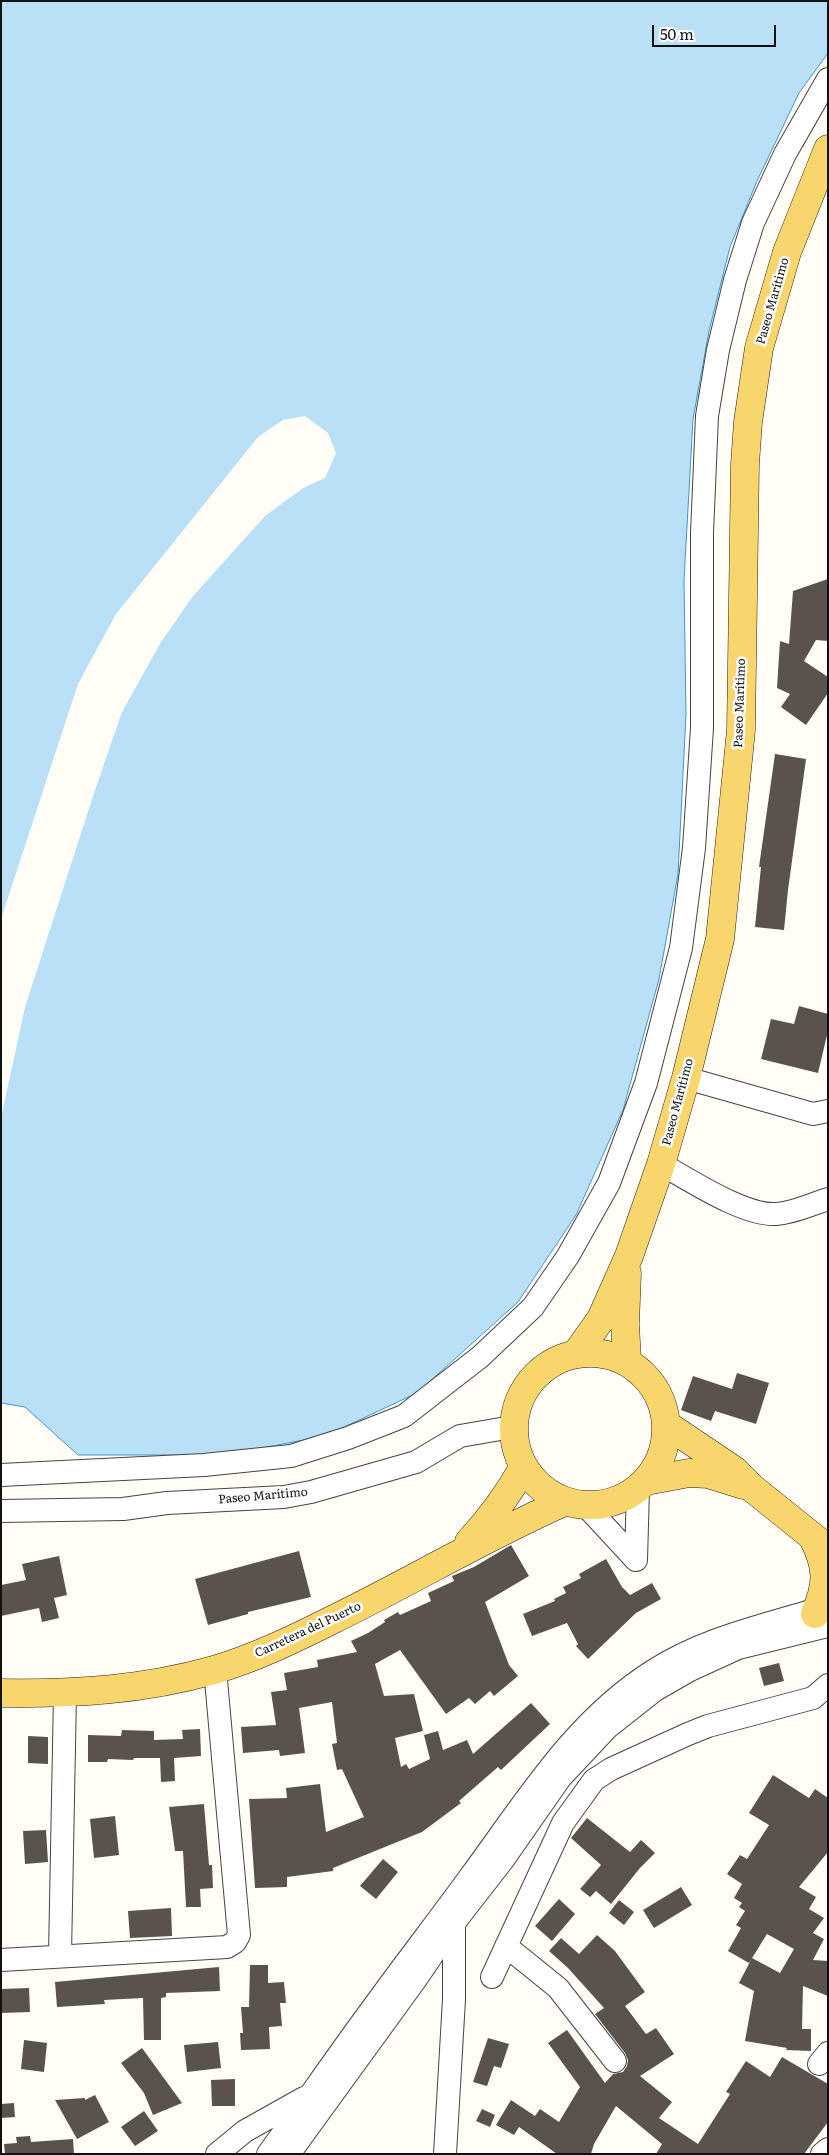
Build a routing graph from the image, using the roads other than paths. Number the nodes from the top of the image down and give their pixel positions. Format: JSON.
{"nodes":[{"id":1,"x":828,"y":79,"type":"edge"},
{"id":2,"x":828,"y":149,"type":"edge"},
{"id":3,"x":686,"y":1078,"type":"junction"},
{"id":4,"x":828,"y":1111,"type":"edge"},
{"id":5,"x":661,"y":1164,"type":"junction"},
{"id":6,"x":828,"y":1199,"type":"edge"},
{"id":7,"x":628,"y":1256,"type":"junction"},
{"id":8,"x":576,"y":1354,"type":"junction"},
{"id":9,"x":627,"y":1362,"type":"junction"},
{"id":10,"x":667,"y":1425,"type":"junction"},
{"id":11,"x":512,"y":1427,"type":"junction"},
{"id":12,"x":524,"y":1468,"type":"junction"},
{"id":13,"x":1,"y":1475,"type":"edge"},
{"id":14,"x":642,"y":1485,"type":"junction"},
{"id":15,"x":752,"y":1488,"type":"junction"},
{"id":16,"x":575,"y":1504,"type":"junction"},
{"id":17,"x":1,"y":1511,"type":"edge"},
{"id":18,"x":821,"y":1544,"type":"edge"},
{"id":19,"x":457,"y":1554,"type":"junction"},
{"id":20,"x":823,"y":1617,"type":"edge"},
{"id":21,"x":215,"y":1669,"type":"junction"},
{"id":22,"x":828,"y":1685,"type":"edge"},
{"id":23,"x":1,"y":1693,"type":"edge"},
{"id":24,"x":65,"y":1694,"type":"junction"},
{"id":25,"x":447,"y":1919,"type":"junction"},
{"id":26,"x":506,"y":1946,"type":"junction"},
{"id":27,"x":60,"y":1955,"type":"junction"},
{"id":28,"x":1,"y":1960,"type":"edge"},
{"id":29,"x":492,"y":1977,"type":"dead end"},
{"id":30,"x":614,"y":2061,"type":"dead end"},
{"id":31,"x":311,"y":2094,"type":"junction"},
{"id":32,"x":828,"y":2149,"type":"edge"},
{"id":33,"x":217,"y":2154,"type":"edge"},
{"id":34,"x":268,"y":2154,"type":"edge"},
{"id":35,"x":289,"y":2154,"type":"edge"},
{"id":36,"x":445,"y":2154,"type":"edge"},
{"id":37,"x":822,"y":2154,"type":"edge"}],
"edges":[{"from":1,"to":13,"type":"street"},
{"from":2,"to":3,"type":"main road","name":"Paseo Marítimo"},
{"from":3,"to":4,"type":"street"},
{"from":3,"to":5,"type":"main road","name":"Paseo Marítimo"},
{"from":5,"to":6,"type":"street"},
{"from":5,"to":7,"type":"main road","name":"Paseo Marítimo"},
{"from":7,"to":8,"type":"main road","name":"Paseo Marítimo"},
{"from":7,"to":9,"type":"main road","name":"Paseo Marítimo"},
{"from":8,"to":9,"type":"main road"},
{"from":8,"to":11,"type":"main road"},
{"from":9,"to":10,"type":"main road"},
{"from":10,"to":14,"type":"main road"},
{"from":10,"to":15,"type":"main road"},
{"from":11,"to":12,"type":"main road"},
{"from":11,"to":17,"type":"street","name":"Paseo Marítimo"},
{"from":12,"to":16,"type":"main road"},
{"from":12,"to":19,"type":"main road","name":"Carretera del Puerto"},
{"from":14,"to":15,"type":"main road"},
{"from":14,"to":16,"type":"main road"},
{"from":14,"to":16,"type":"street"},
{"from":15,"to":18,"type":"main road"},
{"from":16,"to":19,"type":"main road","name":"Carretera del Puerto"},
{"from":18,"to":20,"type":"main road"},
{"from":19,"to":21,"type":"main road","name":"Carretera del Puerto"},
{"from":20,"to":25,"type":"street"},
{"from":21,"to":24,"type":"main road","name":"Carretera del Puerto"},
{"from":21,"to":27,"type":"street"},
{"from":22,"to":26,"type":"street"},
{"from":23,"to":24,"type":"main road","name":"Carretera del Puerto"},
{"from":24,"to":27,"type":"street"},
{"from":25,"to":31,"type":"street"},
{"from":25,"to":35,"type":"street"},
{"from":25,"to":36,"type":"street"},
{"from":26,"to":29,"type":"street"},
{"from":26,"to":30,"type":"street"},
{"from":27,"to":28,"type":"street"},
{"from":31,"to":33,"type":"street"},
{"from":31,"to":34,"type":"street"},
{"from":32,"to":37,"type":"street"}]}
